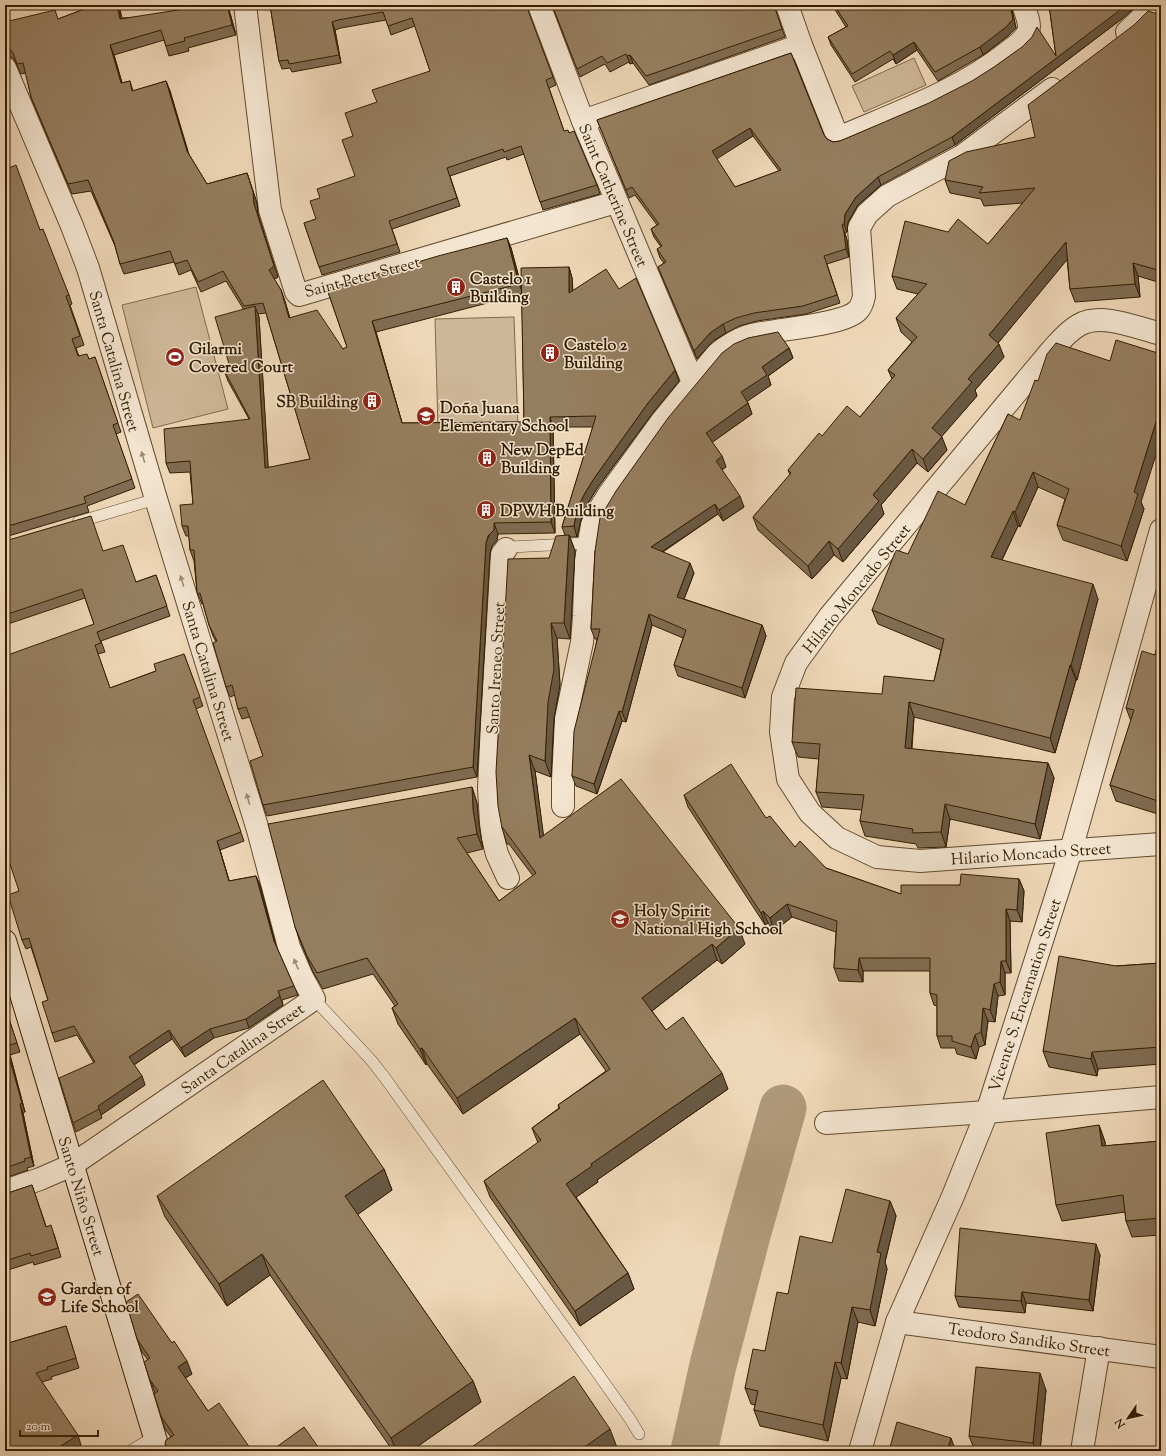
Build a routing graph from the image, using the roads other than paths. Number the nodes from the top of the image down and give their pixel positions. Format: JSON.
{"nodes":[{"id":1,"x":245,"y":5,"type":"edge"},
{"id":2,"x":540,"y":5,"type":"edge"},
{"id":3,"x":787,"y":5,"type":"edge"},
{"id":4,"x":1024,"y":5,"type":"edge"},
{"id":5,"x":1155,"y":5,"type":"edge"},
{"id":6,"x":1113,"y":42,"type":"edge"},
{"id":7,"x":801,"y":45,"type":"junction"},
{"id":8,"x":5,"y":68,"type":"edge"},
{"id":9,"x":1070,"y":75,"type":"edge"},
{"id":10,"x":582,"y":121,"type":"junction"},
{"id":11,"x":616,"y":202,"type":"junction"},
{"id":12,"x":1161,"y":334,"type":"edge"},
{"id":13,"x":693,"y":382,"type":"junction"},
{"id":14,"x":156,"y":499,"type":"junction"},
{"id":15,"x":65,"y":526,"type":"edge"},
{"id":16,"x":1161,"y":530,"type":"edge"},
{"id":17,"x":588,"y":543,"type":"junction"},
{"id":18,"x":506,"y":549,"type":"joint"},
{"id":19,"x":489,"y":788,"type":"junction"},
{"id":20,"x":466,"y":792,"type":"edge"},
{"id":21,"x":563,"y":810,"type":"dead end"},
{"id":22,"x":281,"y":826,"type":"edge"},
{"id":23,"x":258,"y":830,"type":"junction"},
{"id":24,"x":1161,"y":844,"type":"edge"},
{"id":25,"x":1071,"y":850,"type":"junction"},
{"id":26,"x":508,"y":878,"type":"dead end"},
{"id":27,"x":5,"y":941,"type":"edge"},
{"id":28,"x":9,"y":970,"type":"edge"},
{"id":29,"x":314,"y":999,"type":"junction"},
{"id":30,"x":1161,"y":1097,"type":"edge"},
{"id":31,"x":987,"y":1112,"type":"junction"},
{"id":32,"x":826,"y":1123,"type":"dead end"},
{"id":33,"x":72,"y":1165,"type":"junction"},
{"id":34,"x":5,"y":1191,"type":"edge"},
{"id":35,"x":897,"y":1322,"type":"junction"},
{"id":36,"x":1099,"y":1348,"type":"junction"},
{"id":37,"x":1161,"y":1356,"type":"edge"},
{"id":38,"x":639,"y":1434,"type":"dead end"},
{"id":39,"x":156,"y":1444,"type":"edge"},
{"id":40,"x":130,"y":1451,"type":"edge"},
{"id":41,"x":860,"y":1451,"type":"edge"},
{"id":42,"x":1082,"y":1451,"type":"edge"}],
"edges":[{"from":1,"to":11,"type":"street","name":"Saint Peter Street"},
{"from":2,"to":10,"type":"street","name":"Saint Catherine Street"},
{"from":3,"to":7,"type":"street"},
{"from":4,"to":7,"type":"street"},
{"from":5,"to":6,"type":"street"},
{"from":7,"to":10,"type":"street"},
{"from":14,"to":8,"type":"street","name":"Santa Catalina Street","one_way":true},
{"from":9,"to":13,"type":"street"},
{"from":10,"to":11,"type":"street","name":"Saint Catherine Street"},
{"from":11,"to":13,"type":"street","name":"Saint Catherine Street"},
{"from":12,"to":25,"type":"street","name":"Hilario Moncado Street"},
{"from":13,"to":17,"type":"street"},
{"from":14,"to":15,"type":"lane"},
{"from":23,"to":14,"type":"street","name":"Santa Catalina Street","one_way":true},
{"from":16,"to":25,"type":"street","name":"Vicente S. Encarnation Street"},
{"from":17,"to":18,"type":"lane"},
{"from":17,"to":21,"type":"street"},
{"from":18,"to":19,"type":"street","name":"Santo Ireneo Street"},
{"from":19,"to":20,"type":"street"},
{"from":19,"to":26,"type":"street","name":"Santo Ireneo Street"},
{"from":22,"to":23,"type":"street"},
{"from":29,"to":23,"type":"street","name":"Santa Catalina Street","one_way":true},
{"from":24,"to":25,"type":"street","name":"Hilario Moncado Street"},
{"from":25,"to":31,"type":"street","name":"Vicente S. Encarnation Street"},
{"from":27,"to":28,"type":"street","name":"Santo Niño Street"},
{"from":28,"to":33,"type":"street","name":"Santo Niño Street"},
{"from":29,"to":33,"type":"street","name":"Santa Catalina Street"},
{"from":29,"to":38,"type":"lane"},
{"from":30,"to":31,"type":"street"},
{"from":31,"to":32,"type":"street"},
{"from":31,"to":35,"type":"street","name":"Vicente S. Encarnation Street"},
{"from":33,"to":34,"type":"street","name":"Santa Catalina Street"},
{"from":33,"to":39,"type":"street","name":"Santo Niño Street"},
{"from":35,"to":36,"type":"street","name":"Teodoro Sandiko Street"},
{"from":35,"to":41,"type":"street","name":"Vicente S. Encarnation Street"},
{"from":36,"to":37,"type":"street","name":"Teodoro Sandiko Street"},
{"from":36,"to":42,"type":"street"},
{"from":39,"to":40,"type":"lane"}]}
